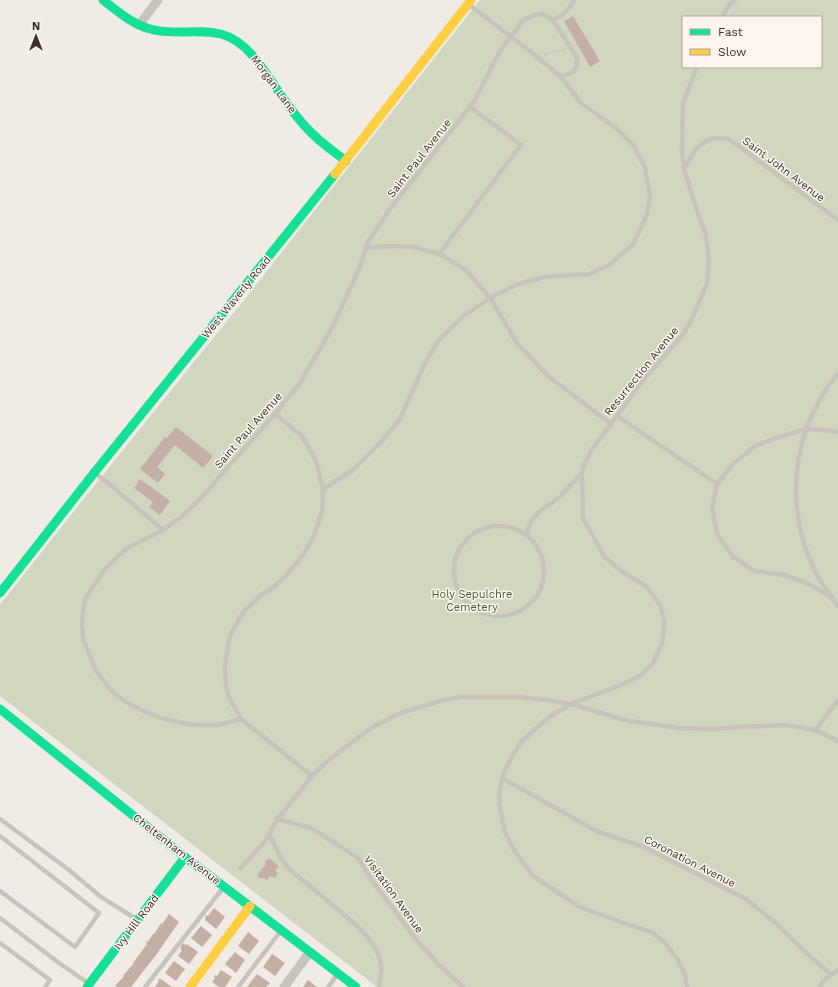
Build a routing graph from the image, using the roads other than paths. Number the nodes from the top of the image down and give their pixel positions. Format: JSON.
{"nodes":[{"id":1,"x":103,"y":0,"type":"edge"},
{"id":2,"x":158,"y":0,"type":"edge"},
{"id":3,"x":574,"y":0,"type":"edge"},
{"id":4,"x":735,"y":0,"type":"edge"},
{"id":5,"x":470,"y":2,"type":"edge"},
{"id":6,"x":723,"y":16,"type":"edge"},
{"id":7,"x":553,"y":20,"type":"junction"},
{"id":8,"x":139,"y":24,"type":"junction"},
{"id":9,"x":511,"y":37,"type":"junction"},
{"id":10,"x":697,"y":68,"type":"edge"},
{"id":11,"x":561,"y":77,"type":"junction"},
{"id":12,"x":470,"y":106,"type":"junction"},
{"id":13,"x":346,"y":161,"type":"junction"},
{"id":14,"x":684,"y":169,"type":"junction"},
{"id":15,"x":838,"y":220,"type":"edge"},
{"id":16,"x":365,"y":248,"type":"junction"},
{"id":17,"x":439,"y":254,"type":"junction"},
{"id":18,"x":490,"y":298,"type":"junction"},
{"id":19,"x":838,"y":374,"type":"edge"},
{"id":20,"x":275,"y":414,"type":"junction"},
{"id":21,"x":617,"y":416,"type":"junction"},
{"id":22,"x":611,"y":424,"type":"junction"},
{"id":23,"x":806,"y":429,"type":"junction"},
{"id":24,"x":838,"y":432,"type":"edge"},
{"id":25,"x":94,"y":473,"type":"junction"},
{"id":26,"x":582,"y":473,"type":"junction"},
{"id":27,"x":716,"y":484,"type":"junction"},
{"id":28,"x":323,"y":488,"type":"junction"},
{"id":29,"x":163,"y":530,"type":"junction"},
{"id":30,"x":526,"y":534,"type":"junction"},
{"id":31,"x":0,"y":593,"type":"edge"},
{"id":32,"x":830,"y":596,"type":"junction"},
{"id":33,"x":838,"y":606,"type":"edge"},
{"id":34,"x":838,"y":700,"type":"edge"},
{"id":35,"x":571,"y":704,"type":"junction"},
{"id":36,"x":0,"y":709,"type":"edge"},
{"id":37,"x":241,"y":719,"type":"junction"},
{"id":38,"x":815,"y":730,"type":"junction"},
{"id":39,"x":838,"y":741,"type":"edge"},
{"id":40,"x":312,"y":776,"type":"junction"},
{"id":41,"x":502,"y":778,"type":"junction"},
{"id":42,"x":0,"y":819,"type":"edge"},
{"id":43,"x":277,"y":819,"type":"junction"},
{"id":44,"x":269,"y":834,"type":"junction"},
{"id":45,"x":0,"y":836,"type":"edge"},
{"id":46,"x":186,"y":857,"type":"junction"},
{"id":47,"x":241,"y":868,"type":"dead end"},
{"id":48,"x":224,"y":886,"type":"junction"},
{"id":49,"x":0,"y":891,"type":"edge"},
{"id":50,"x":250,"y":906,"type":"junction"},
{"id":51,"x":0,"y":918,"type":"edge"},
{"id":52,"x":138,"y":920,"type":"junction"},
{"id":53,"x":282,"y":930,"type":"junction"},
{"id":54,"x":0,"y":943,"type":"edge"},
{"id":55,"x":310,"y":952,"type":"junction"},
{"id":56,"x":838,"y":970,"type":"edge"},
{"id":57,"x":338,"y":974,"type":"junction"},
{"id":58,"x":830,"y":975,"type":"junction"},
{"id":59,"x":89,"y":986,"type":"edge"},
{"id":60,"x":44,"y":987,"type":"edge"},
{"id":61,"x":145,"y":987,"type":"edge"},
{"id":62,"x":190,"y":987,"type":"edge"},
{"id":63,"x":238,"y":987,"type":"edge"},
{"id":64,"x":284,"y":987,"type":"edge"},
{"id":65,"x":328,"y":987,"type":"edge"},
{"id":66,"x":356,"y":987,"type":"edge"},
{"id":67,"x":379,"y":987,"type":"edge"},
{"id":68,"x":462,"y":987,"type":"edge"},
{"id":69,"x":686,"y":987,"type":"edge"},
{"id":70,"x":820,"y":987,"type":"edge"}],
"edges":[{"from":1,"to":8,"type":"street","name":"Morgan Lane"},
{"from":2,"to":8,"type":"street"},
{"from":3,"to":7,"type":"lane"},
{"from":4,"to":6,"type":"lane"},
{"from":5,"to":9,"type":"lane"},
{"from":5,"to":13,"type":"street","name":"West Waverly Road"},
{"from":7,"to":9,"type":"lane"},
{"from":7,"to":11,"type":"lane"},
{"from":8,"to":13,"type":"street","name":"Morgan Lane"},
{"from":9,"to":11,"type":"lane"},
{"from":9,"to":12,"type":"lane","name":"Saint Paul Avenue"},
{"from":10,"to":14,"type":"lane","name":"Resurrection Avenue"},
{"from":11,"to":18,"type":"lane"},
{"from":12,"to":16,"type":"lane","name":"Saint Paul Avenue"},
{"from":12,"to":17,"type":"lane"},
{"from":13,"to":25,"type":"street","name":"West Waverly Road"},
{"from":14,"to":15,"type":"lane","name":"Saint John Avenue"},
{"from":14,"to":21,"type":"lane","name":"Resurrection Avenue"},
{"from":16,"to":17,"type":"lane"},
{"from":16,"to":20,"type":"lane","name":"Saint Paul Avenue"},
{"from":17,"to":18,"type":"lane"},
{"from":18,"to":22,"type":"lane"},
{"from":18,"to":28,"type":"lane"},
{"from":19,"to":23,"type":"lane"},
{"from":20,"to":28,"type":"lane"},
{"from":20,"to":29,"type":"lane","name":"Saint Paul Avenue"},
{"from":21,"to":22,"type":"lane","name":"Resurrection Avenue"},
{"from":21,"to":27,"type":"lane"},
{"from":22,"to":26,"type":"lane","name":"Resurrection Avenue"},
{"from":23,"to":24,"type":"lane"},
{"from":23,"to":27,"type":"lane"},
{"from":23,"to":32,"type":"lane"},
{"from":25,"to":29,"type":"lane"},
{"from":25,"to":31,"type":"street","name":"West Waverly Road"},
{"from":26,"to":30,"type":"lane"},
{"from":26,"to":35,"type":"lane"},
{"from":27,"to":32,"type":"lane"},
{"from":28,"to":37,"type":"lane"},
{"from":29,"to":37,"type":"lane","name":"Saint Paul Avenue"},
{"from":30,"to":30,"type":"lane"},
{"from":32,"to":33,"type":"lane"},
{"from":34,"to":38,"type":"lane"},
{"from":35,"to":38,"type":"lane"},
{"from":35,"to":40,"type":"lane"},
{"from":35,"to":41,"type":"lane"},
{"from":36,"to":46,"type":"street","name":"Cheltenham Avenue"},
{"from":37,"to":40,"type":"lane"},
{"from":38,"to":39,"type":"lane"},
{"from":40,"to":43,"type":"lane"},
{"from":41,"to":58,"type":"lane","name":"Coronation Avenue"},
{"from":41,"to":69,"type":"lane"},
{"from":42,"to":52,"type":"lane"},
{"from":43,"to":44,"type":"lane"},
{"from":43,"to":68,"type":"lane","name":"Visitation Avenue"},
{"from":44,"to":47,"type":"lane"},
{"from":44,"to":67,"type":"lane"},
{"from":45,"to":49,"type":"lane"},
{"from":46,"to":48,"type":"street","name":"Cheltenham Avenue"},
{"from":46,"to":52,"type":"street","name":"Ivy Hill Road"},
{"from":48,"to":50,"type":"street","name":"Cheltenham Avenue"},
{"from":48,"to":61,"type":"lane"},
{"from":50,"to":53,"type":"street","name":"Cheltenham Avenue"},
{"from":50,"to":62,"type":"street"},
{"from":51,"to":59,"type":"lane"},
{"from":52,"to":59,"type":"street","name":"Ivy Hill Road"},
{"from":53,"to":55,"type":"street","name":"Cheltenham Avenue"},
{"from":53,"to":63,"type":"lane"},
{"from":54,"to":60,"type":"lane"},
{"from":55,"to":57,"type":"street","name":"Cheltenham Avenue"},
{"from":55,"to":64,"type":"street"},
{"from":56,"to":58,"type":"lane"},
{"from":57,"to":65,"type":"lane"},
{"from":57,"to":66,"type":"street","name":"Cheltenham Avenue"},
{"from":58,"to":70,"type":"lane"}]}
